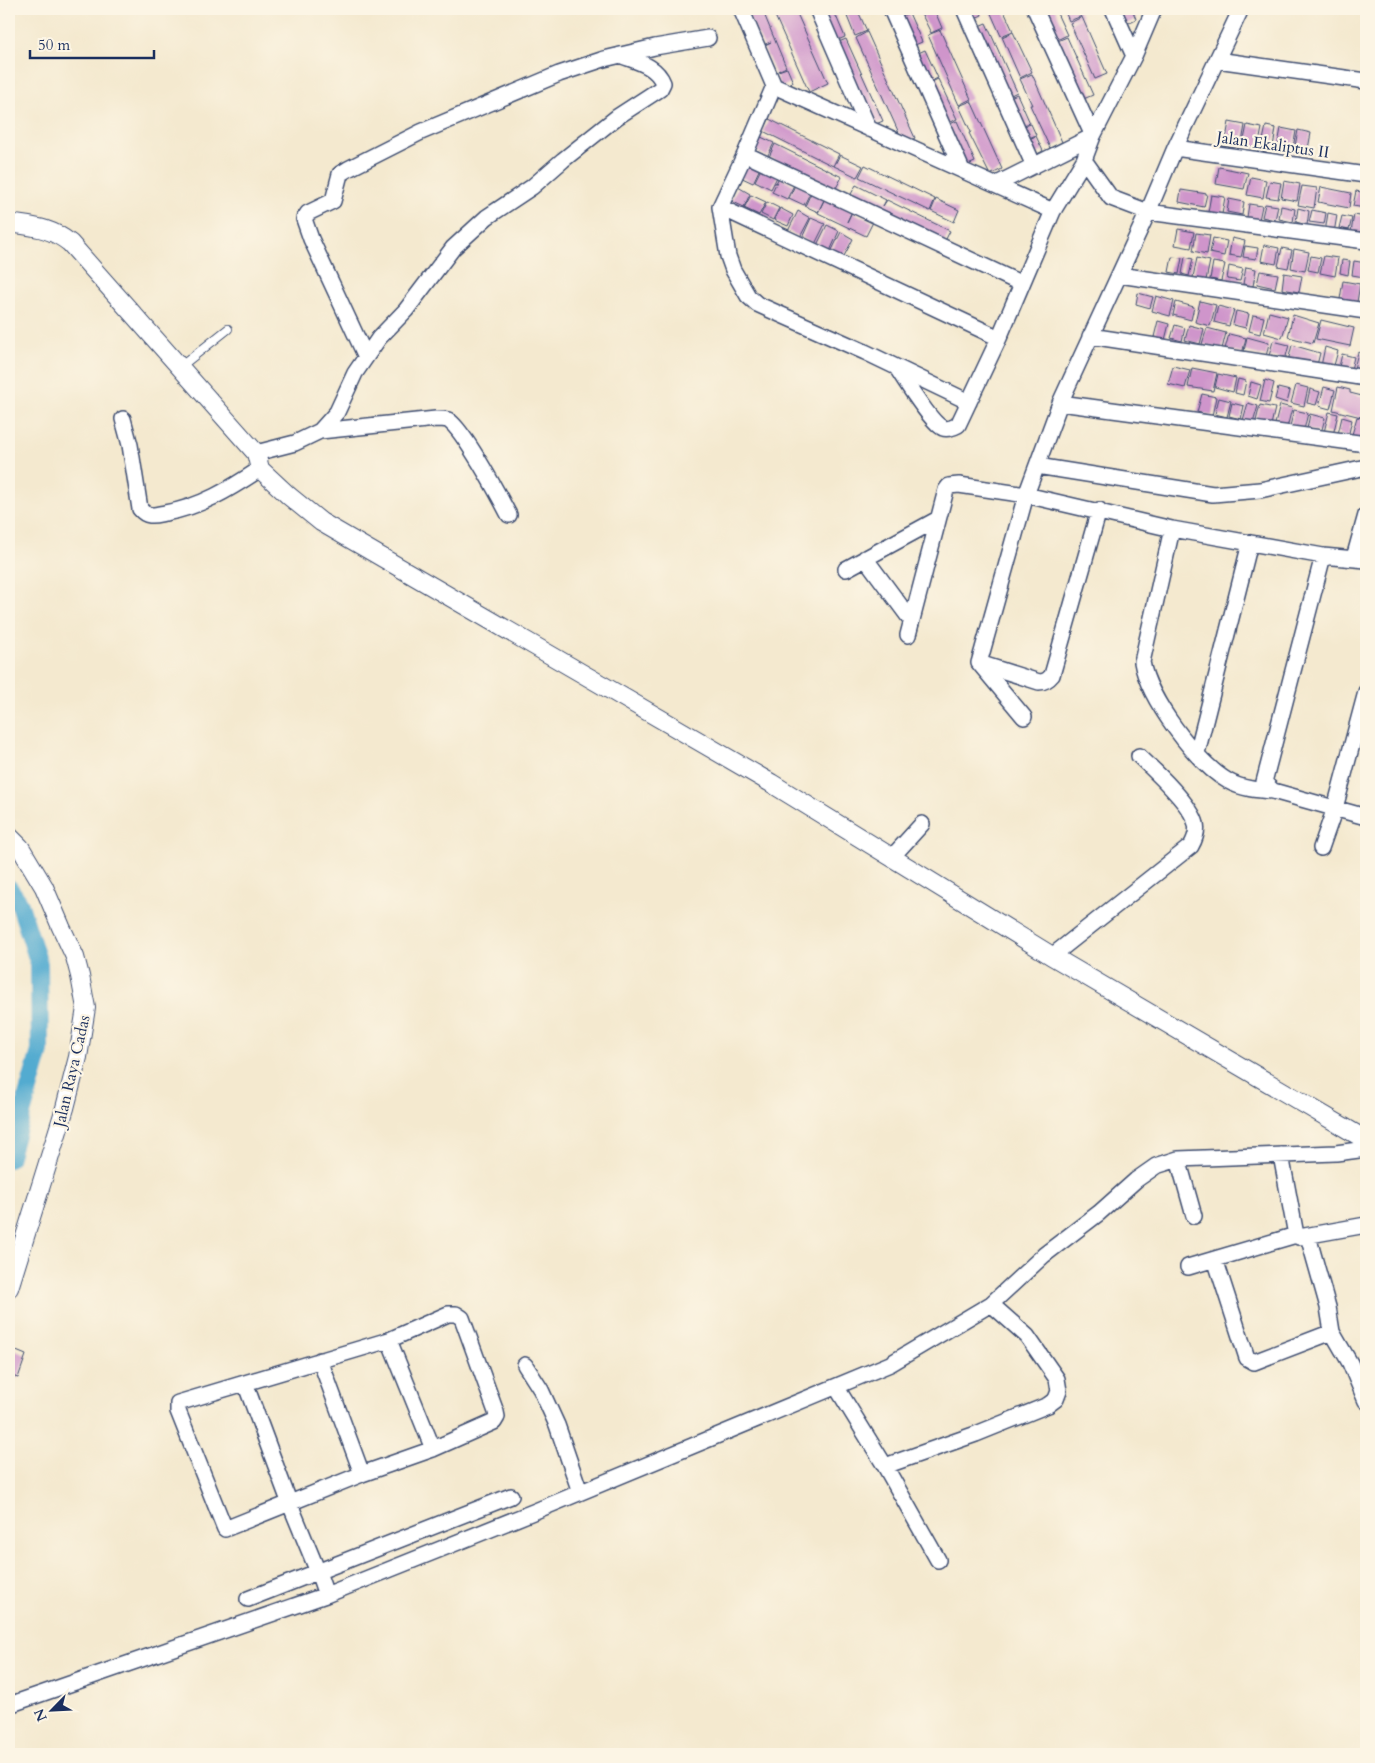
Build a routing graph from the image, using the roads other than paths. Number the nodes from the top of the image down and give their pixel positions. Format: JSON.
{"nodes":[{"id":1,"x":741,"y":9,"type":"edge"},
{"id":2,"x":817,"y":9,"type":"edge"},
{"id":3,"x":891,"y":9,"type":"edge"},
{"id":4,"x":964,"y":9,"type":"edge"},
{"id":5,"x":1035,"y":9,"type":"edge"},
{"id":6,"x":1113,"y":9,"type":"edge"},
{"id":7,"x":1154,"y":9,"type":"edge"},
{"id":8,"x":1240,"y":9,"type":"edge"},
{"id":9,"x":708,"y":38,"type":"dead end"},
{"id":10,"x":620,"y":55,"type":"junction"},
{"id":11,"x":1134,"y":56,"type":"junction"},
{"id":12,"x":1216,"y":60,"type":"junction"},
{"id":13,"x":1366,"y":82,"type":"edge"},
{"id":14,"x":774,"y":86,"type":"junction"},
{"id":15,"x":869,"y":129,"type":"junction"},
{"id":16,"x":1093,"y":136,"type":"junction"},
{"id":17,"x":1175,"y":148,"type":"junction"},
{"id":18,"x":745,"y":154,"type":"junction"},
{"id":19,"x":1084,"y":160,"type":"junction"},
{"id":20,"x":1034,"y":166,"type":"junction"},
{"id":21,"x":962,"y":170,"type":"junction"},
{"id":22,"x":1366,"y":176,"type":"edge"},
{"id":23,"x":996,"y":185,"type":"junction"},
{"id":24,"x":720,"y":207,"type":"junction"},
{"id":25,"x":1053,"y":211,"type":"junction"},
{"id":26,"x":1148,"y":212,"type":"junction"},
{"id":27,"x":9,"y":223,"type":"edge"},
{"id":28,"x":1366,"y":241,"type":"edge"},
{"id":29,"x":1119,"y":275,"type":"junction"},
{"id":30,"x":1022,"y":284,"type":"junction"},
{"id":31,"x":1366,"y":311,"type":"edge"},
{"id":32,"x":228,"y":329,"type":"dead end"},
{"id":33,"x":1090,"y":336,"type":"junction"},
{"id":34,"x":999,"y":338,"type":"junction"},
{"id":35,"x":366,"y":357,"type":"junction"},
{"id":36,"x":180,"y":367,"type":"junction"},
{"id":37,"x":896,"y":367,"type":"junction"},
{"id":38,"x":1366,"y":378,"type":"edge"},
{"id":39,"x":970,"y":402,"type":"junction"},
{"id":40,"x":1060,"y":403,"type":"junction"},
{"id":41,"x":123,"y":419,"type":"dead end"},
{"id":42,"x":320,"y":431,"type":"junction"},
{"id":43,"x":1366,"y":444,"type":"edge"},
{"id":44,"x":258,"y":461,"type":"junction"},
{"id":45,"x":1037,"y":466,"type":"junction"},
{"id":46,"x":1366,"y":467,"type":"edge"},
{"id":47,"x":1026,"y":494,"type":"junction"},
{"id":48,"x":1099,"y":510,"type":"junction"},
{"id":49,"x":509,"y":515,"type":"dead end"},
{"id":50,"x":1366,"y":515,"type":"edge"},
{"id":51,"x":938,"y":519,"type":"junction"},
{"id":52,"x":1172,"y":529,"type":"junction"},
{"id":53,"x":1250,"y":542,"type":"junction"},
{"id":54,"x":1323,"y":556,"type":"junction"},
{"id":55,"x":865,"y":558,"type":"junction"},
{"id":56,"x":1360,"y":559,"type":"edge"},
{"id":57,"x":846,"y":569,"type":"dead end"},
{"id":58,"x":979,"y":663,"type":"junction"},
{"id":59,"x":1366,"y":692,"type":"edge"},
{"id":60,"x":1024,"y":717,"type":"dead end"},
{"id":61,"x":1197,"y":753,"type":"junction"},
{"id":62,"x":1139,"y":756,"type":"dead end"},
{"id":63,"x":1273,"y":791,"type":"junction"},
{"id":64,"x":1335,"y":808,"type":"junction"},
{"id":65,"x":1366,"y":817,"type":"edge"},
{"id":66,"x":922,"y":824,"type":"dead end"},
{"id":67,"x":9,"y":836,"type":"edge"},
{"id":68,"x":1321,"y":848,"type":"dead end"},
{"id":69,"x":892,"y":857,"type":"junction"},
{"id":70,"x":1052,"y":956,"type":"junction"},
{"id":71,"x":1366,"y":1140,"type":"edge"},
{"id":72,"x":1366,"y":1149,"type":"edge"},
{"id":73,"x":1281,"y":1155,"type":"junction"},
{"id":74,"x":1178,"y":1158,"type":"junction"},
{"id":75,"x":1194,"y":1216,"type":"dead end"},
{"id":76,"x":1366,"y":1225,"type":"edge"},
{"id":77,"x":1302,"y":1236,"type":"junction"},
{"id":78,"x":14,"y":1249,"type":"edge"},
{"id":79,"x":1216,"y":1259,"type":"junction"},
{"id":80,"x":1188,"y":1267,"type":"dead end"},
{"id":81,"x":9,"y":1288,"type":"edge"},
{"id":82,"x":991,"y":1304,"type":"junction"},
{"id":83,"x":1332,"y":1332,"type":"junction"},
{"id":84,"x":389,"y":1340,"type":"junction"},
{"id":85,"x":320,"y":1360,"type":"junction"},
{"id":86,"x":525,"y":1365,"type":"dead end"},
{"id":87,"x":245,"y":1383,"type":"junction"},
{"id":88,"x":836,"y":1388,"type":"junction"},
{"id":89,"x":1366,"y":1401,"type":"edge"},
{"id":90,"x":433,"y":1449,"type":"junction"},
{"id":91,"x":885,"y":1466,"type":"junction"},
{"id":92,"x":362,"y":1474,"type":"junction"},
{"id":93,"x":580,"y":1492,"type":"junction"},
{"id":94,"x":511,"y":1496,"type":"dead end"},
{"id":95,"x":290,"y":1504,"type":"junction"},
{"id":96,"x":938,"y":1560,"type":"dead end"},
{"id":97,"x":318,"y":1572,"type":"junction"},
{"id":98,"x":326,"y":1595,"type":"junction"},
{"id":99,"x":248,"y":1599,"type":"dead end"},
{"id":100,"x":9,"y":1705,"type":"edge"}],
"edges":[{"from":1,"to":14,"type":"street"},
{"from":2,"to":15,"type":"street"},
{"from":3,"to":21,"type":"street"},
{"from":4,"to":20,"type":"street"},
{"from":5,"to":16,"type":"street"},
{"from":6,"to":11,"type":"street"},
{"from":7,"to":11,"type":"street"},
{"from":8,"to":12,"type":"street"},
{"from":9,"to":10,"type":"street"},
{"from":10,"to":35,"type":"street"},
{"from":10,"to":35,"type":"street"},
{"from":11,"to":16,"type":"street"},
{"from":12,"to":13,"type":"street"},
{"from":12,"to":17,"type":"street"},
{"from":14,"to":15,"type":"street"},
{"from":14,"to":18,"type":"street"},
{"from":15,"to":21,"type":"street"},
{"from":16,"to":19,"type":"street"},
{"from":16,"to":20,"type":"street"},
{"from":17,"to":22,"type":"street","name":"Jalan Ekaliptus II"},
{"from":17,"to":26,"type":"street"},
{"from":18,"to":24,"type":"street"},
{"from":18,"to":30,"type":"street"},
{"from":19,"to":25,"type":"street"},
{"from":19,"to":26,"type":"street"},
{"from":20,"to":23,"type":"street"},
{"from":21,"to":23,"type":"street"},
{"from":23,"to":25,"type":"street"},
{"from":24,"to":34,"type":"street"},
{"from":24,"to":37,"type":"street"},
{"from":25,"to":30,"type":"street"},
{"from":26,"to":28,"type":"street"},
{"from":26,"to":29,"type":"street"},
{"from":27,"to":36,"type":"street"},
{"from":29,"to":31,"type":"street"},
{"from":29,"to":33,"type":"street"},
{"from":30,"to":34,"type":"street"},
{"from":32,"to":36,"type":"lane"},
{"from":33,"to":38,"type":"street"},
{"from":33,"to":40,"type":"street"},
{"from":34,"to":39,"type":"street"},
{"from":35,"to":42,"type":"street"},
{"from":36,"to":44,"type":"street"},
{"from":37,"to":39,"type":"street"},
{"from":37,"to":39,"type":"street"},
{"from":40,"to":43,"type":"street"},
{"from":40,"to":45,"type":"street"},
{"from":41,"to":44,"type":"street"},
{"from":42,"to":44,"type":"street"},
{"from":42,"to":49,"type":"street"},
{"from":44,"to":69,"type":"street"},
{"from":45,"to":46,"type":"street"},
{"from":45,"to":47,"type":"street"},
{"from":47,"to":48,"type":"street"},
{"from":47,"to":51,"type":"street"},
{"from":47,"to":58,"type":"street"},
{"from":48,"to":52,"type":"street"},
{"from":48,"to":58,"type":"street"},
{"from":50,"to":56,"type":"street"},
{"from":51,"to":55,"type":"street"},
{"from":51,"to":55,"type":"street"},
{"from":52,"to":53,"type":"street"},
{"from":52,"to":61,"type":"street"},
{"from":53,"to":54,"type":"street"},
{"from":53,"to":61,"type":"street"},
{"from":54,"to":56,"type":"street"},
{"from":54,"to":63,"type":"street"},
{"from":55,"to":57,"type":"street"},
{"from":58,"to":60,"type":"street"},
{"from":59,"to":64,"type":"street"},
{"from":61,"to":63,"type":"street"},
{"from":62,"to":70,"type":"street"},
{"from":63,"to":64,"type":"street"},
{"from":64,"to":65,"type":"street"},
{"from":64,"to":68,"type":"street"},
{"from":66,"to":69,"type":"street"},
{"from":67,"to":78,"type":"street","name":"Jalan Raya Cadas"},
{"from":69,"to":70,"type":"street"},
{"from":70,"to":71,"type":"street"},
{"from":72,"to":73,"type":"street"},
{"from":73,"to":74,"type":"street"},
{"from":73,"to":77,"type":"street"},
{"from":74,"to":75,"type":"street"},
{"from":74,"to":82,"type":"street"},
{"from":76,"to":77,"type":"street"},
{"from":77,"to":79,"type":"street"},
{"from":77,"to":83,"type":"street"},
{"from":78,"to":81,"type":"street","name":"Jalan Raya Cadas"},
{"from":79,"to":80,"type":"street"},
{"from":79,"to":83,"type":"street"},
{"from":82,"to":88,"type":"street"},
{"from":82,"to":91,"type":"street"},
{"from":83,"to":89,"type":"street"},
{"from":84,"to":85,"type":"street"},
{"from":84,"to":90,"type":"street"},
{"from":84,"to":90,"type":"street"},
{"from":85,"to":87,"type":"street"},
{"from":85,"to":92,"type":"street"},
{"from":86,"to":93,"type":"street"},
{"from":87,"to":95,"type":"street"},
{"from":87,"to":95,"type":"street"},
{"from":88,"to":91,"type":"street"},
{"from":88,"to":93,"type":"street"},
{"from":90,"to":92,"type":"street"},
{"from":91,"to":96,"type":"street"},
{"from":92,"to":95,"type":"street"},
{"from":93,"to":98,"type":"street"},
{"from":94,"to":97,"type":"street"},
{"from":95,"to":97,"type":"street"},
{"from":97,"to":98,"type":"street"},
{"from":97,"to":99,"type":"street"},
{"from":98,"to":100,"type":"street"}]}
